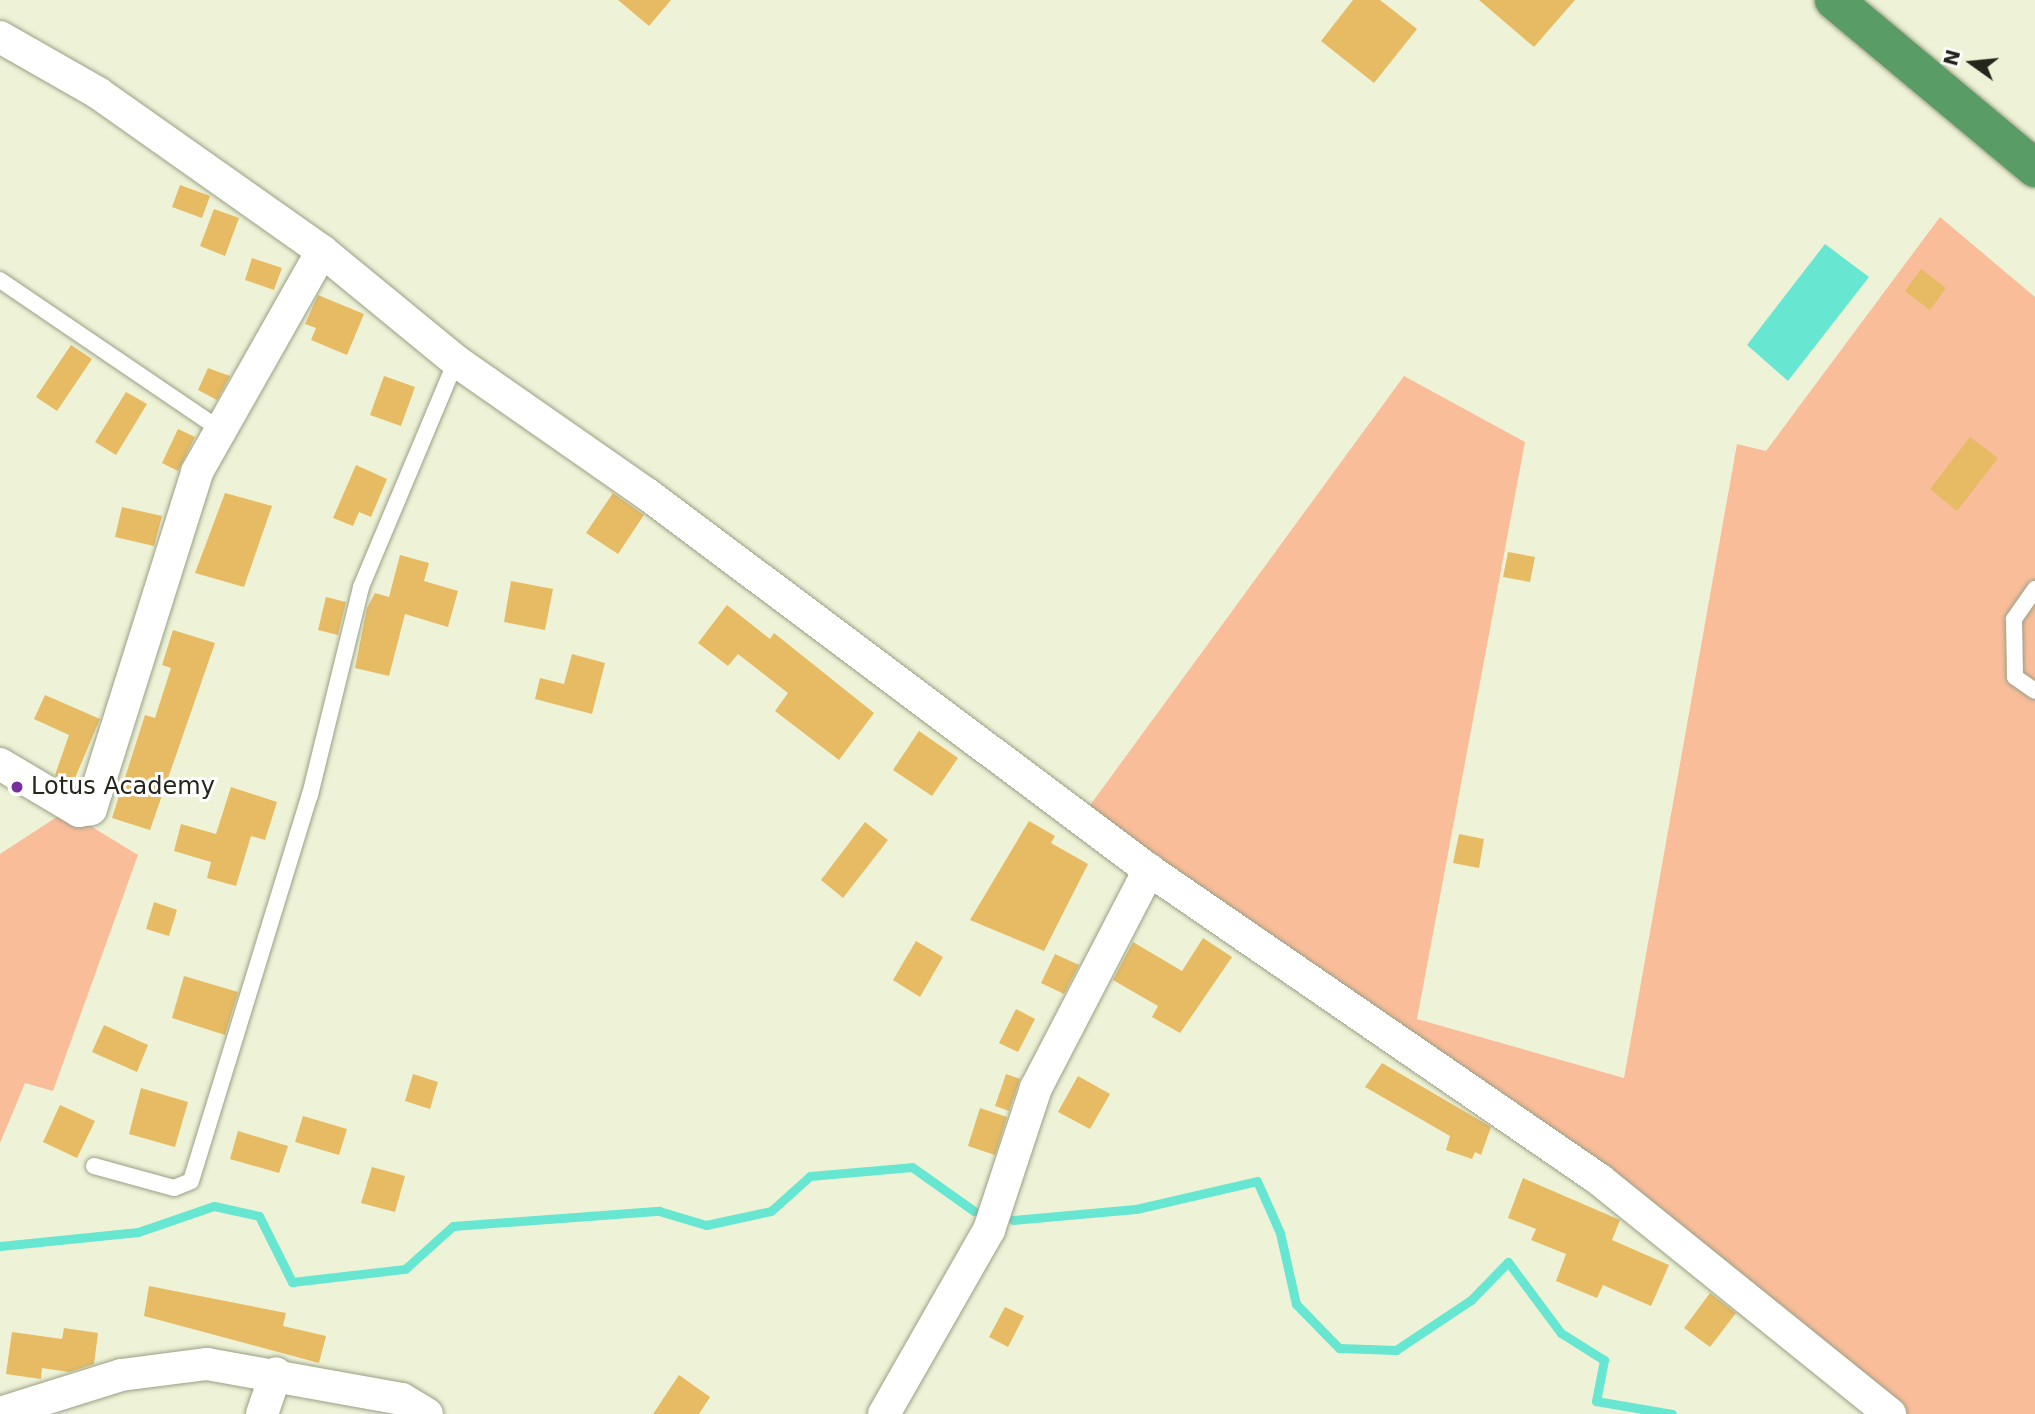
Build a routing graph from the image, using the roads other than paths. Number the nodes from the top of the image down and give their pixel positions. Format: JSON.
{"nodes":[{"id":1,"x":1834,"y":0,"type":"edge"},
{"id":2,"x":0,"y":37,"type":"edge"},
{"id":3,"x":2035,"y":169,"type":"edge"},
{"id":4,"x":322,"y":251,"type":"junction"},
{"id":5,"x":0,"y":279,"type":"edge"},
{"id":6,"x":456,"y":361,"type":"junction"},
{"id":7,"x":219,"y":429,"type":"junction"},
{"id":8,"x":2035,"y":589,"type":"edge"},
{"id":9,"x":2035,"y":691,"type":"edge"},
{"id":10,"x":0,"y":764,"type":"edge"},
{"id":11,"x":1149,"y":870,"type":"junction"},
{"id":12,"x":94,"y":1167,"type":"dead end"},
{"id":13,"x":276,"y":1373,"type":"junction"},
{"id":14,"x":0,"y":1413,"type":"edge"},
{"id":15,"x":262,"y":1414,"type":"edge"},
{"id":16,"x":427,"y":1414,"type":"edge"},
{"id":17,"x":884,"y":1414,"type":"edge"},
{"id":18,"x":1890,"y":1414,"type":"edge"}],
"edges":[{"from":1,"to":3,"type":"highway"},
{"from":2,"to":4,"type":"street"},
{"from":4,"to":6,"type":"street"},
{"from":4,"to":7,"type":"street"},
{"from":5,"to":7,"type":"lane"},
{"from":6,"to":11,"type":"street"},
{"from":6,"to":12,"type":"lane"},
{"from":7,"to":10,"type":"street"},
{"from":8,"to":9,"type":"lane"},
{"from":11,"to":17,"type":"street"},
{"from":11,"to":18,"type":"street"},
{"from":13,"to":14,"type":"street"},
{"from":13,"to":15,"type":"street"},
{"from":13,"to":16,"type":"street"}]}
